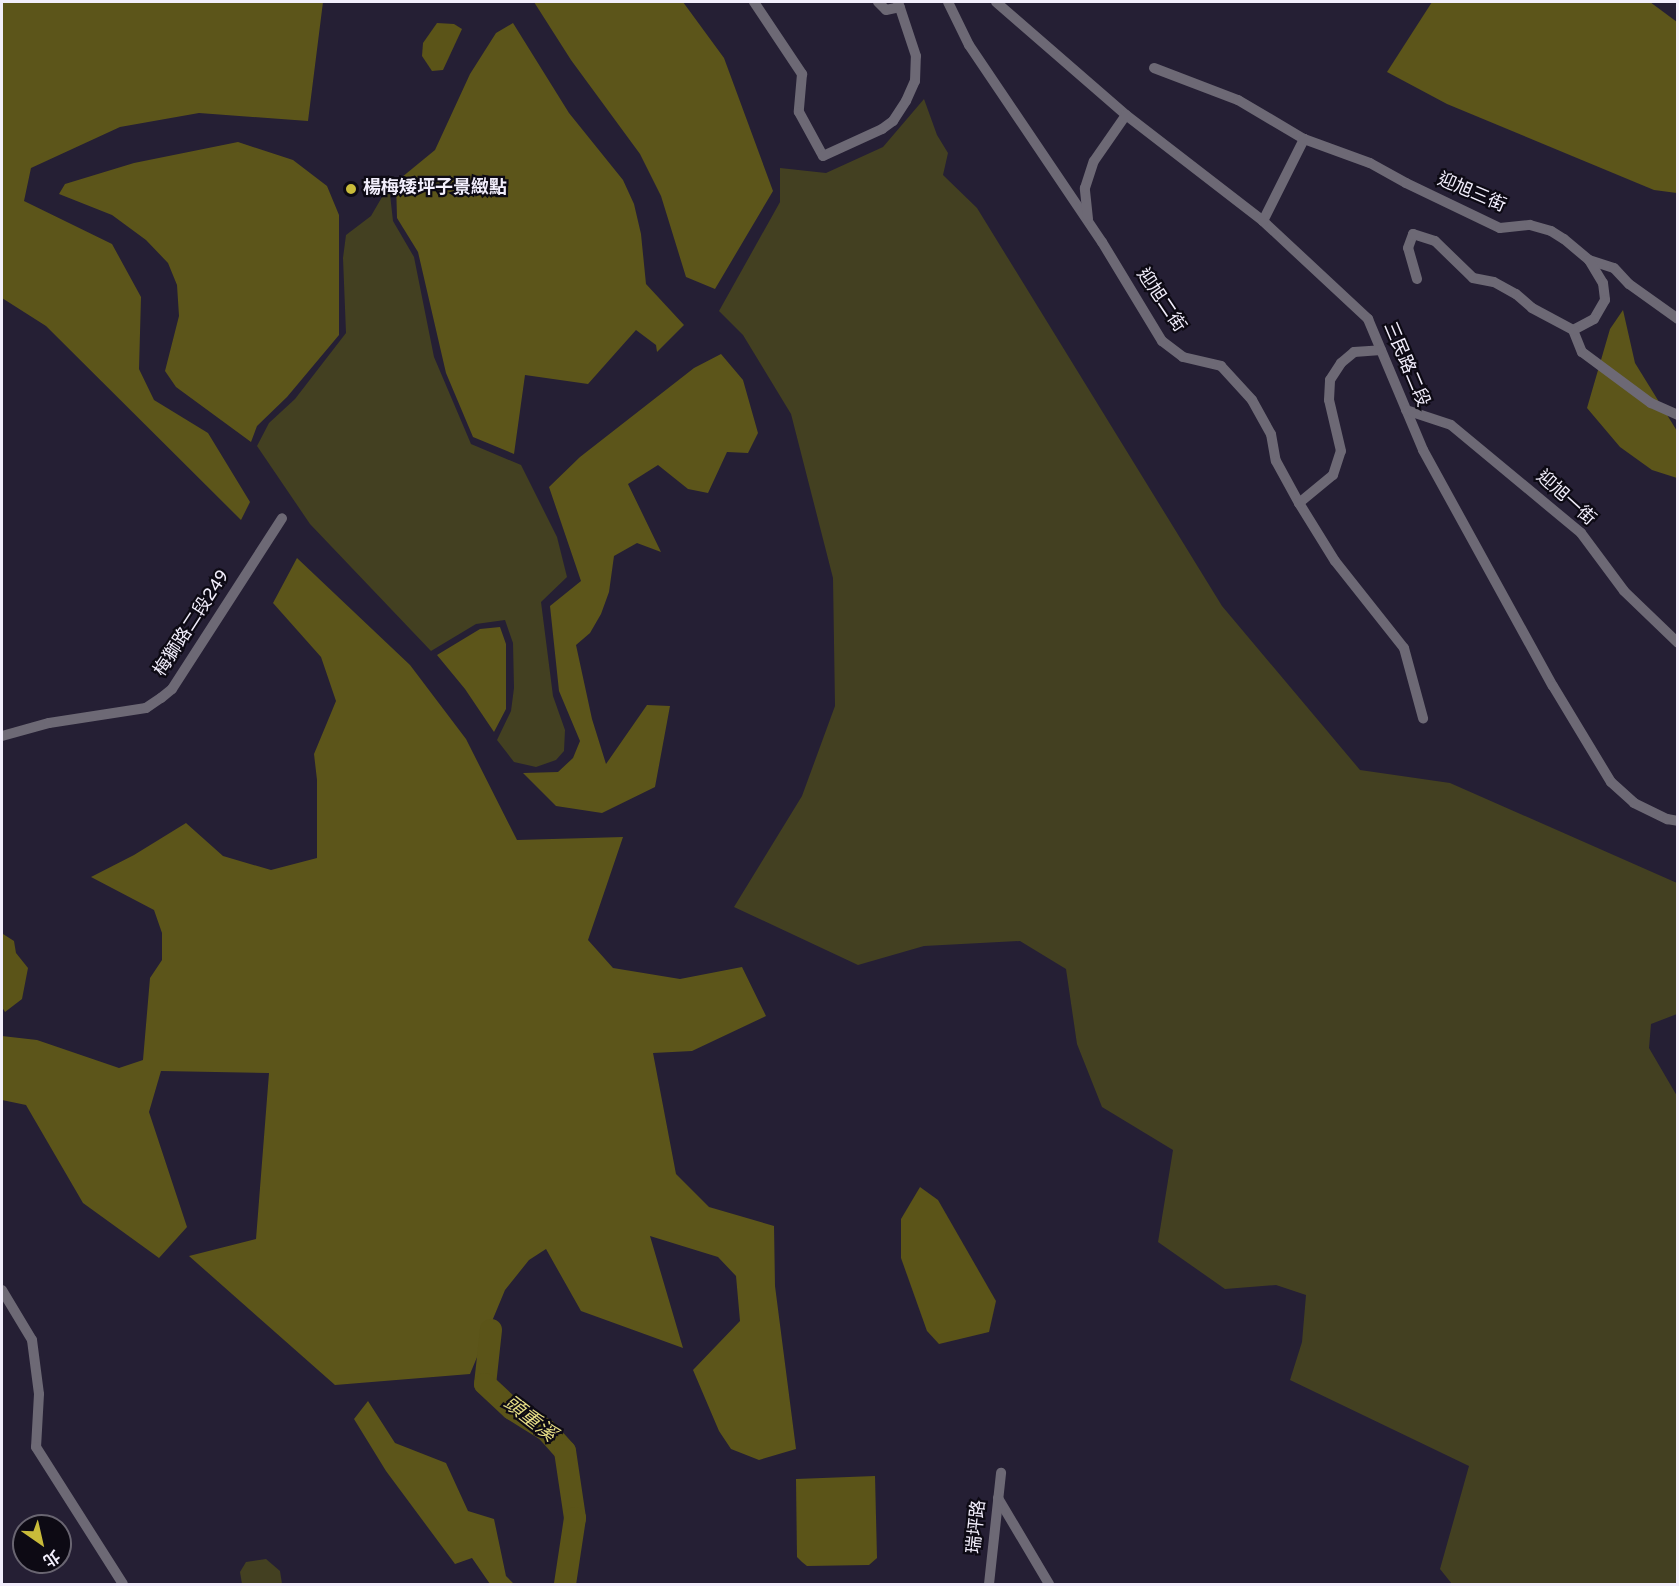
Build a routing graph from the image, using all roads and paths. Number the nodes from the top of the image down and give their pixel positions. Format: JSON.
{"nodes":[{"id":1,"x":754,"y":2,"type":"edge"},
{"id":2,"x":878,"y":2,"type":"edge"},
{"id":3,"x":948,"y":2,"type":"edge"},
{"id":4,"x":996,"y":2,"type":"edge"},
{"id":5,"x":899,"y":4,"type":"edge"},
{"id":6,"x":1154,"y":68,"type":"dead end"},
{"id":7,"x":1126,"y":115,"type":"junction"},
{"id":8,"x":1304,"y":139,"type":"junction"},
{"id":9,"x":1263,"y":221,"type":"junction"},
{"id":10,"x":1089,"y":222,"type":"junction"},
{"id":11,"x":1589,"y":260,"type":"junction"},
{"id":12,"x":1417,"y":279,"type":"dead end"},
{"id":13,"x":1677,"y":319,"type":"edge"},
{"id":14,"x":1573,"y":330,"type":"junction"},
{"id":15,"x":1381,"y":351,"type":"junction"},
{"id":16,"x":1406,"y":410,"type":"junction"},
{"id":17,"x":1677,"y":415,"type":"edge"},
{"id":18,"x":1299,"y":503,"type":"junction"},
{"id":19,"x":282,"y":518,"type":"dead end"},
{"id":20,"x":1677,"y":643,"type":"edge"},
{"id":21,"x":1423,"y":718,"type":"dead end"},
{"id":22,"x":2,"y":736,"type":"edge"},
{"id":23,"x":1677,"y":821,"type":"edge"},
{"id":24,"x":2,"y":1290,"type":"edge"},
{"id":25,"x":1000,"y":1473,"type":"dead end"},
{"id":26,"x":998,"y":1498,"type":"junction"},
{"id":27,"x":123,"y":1584,"type":"edge"},
{"id":28,"x":989,"y":1584,"type":"edge"},
{"id":29,"x":1049,"y":1584,"type":"edge"}],
"edges":[{"from":1,"to":5,"type":"street"},
{"from":2,"to":5,"type":"street"},
{"from":3,"to":10,"type":"street","name":"迎旭二街"},
{"from":4,"to":7,"type":"street","name":"三民路二段"},
{"from":6,"to":8,"type":"street","name":"迎旭三街"},
{"from":7,"to":9,"type":"street","name":"三民路二段"},
{"from":7,"to":10,"type":"street"},
{"from":8,"to":9,"type":"street"},
{"from":8,"to":11,"type":"street","name":"迎旭三街"},
{"from":9,"to":15,"type":"street","name":"三民路二段"},
{"from":10,"to":18,"type":"street","name":"迎旭二街"},
{"from":11,"to":13,"type":"street","name":"迎旭三街"},
{"from":11,"to":14,"type":"street"},
{"from":12,"to":14,"type":"street"},
{"from":14,"to":17,"type":"street"},
{"from":15,"to":16,"type":"street","name":"三民路二段"},
{"from":15,"to":18,"type":"street"},
{"from":16,"to":20,"type":"street","name":"迎旭一街"},
{"from":16,"to":23,"type":"street","name":"三民路二段"},
{"from":18,"to":21,"type":"street","name":"迎旭二街"},
{"from":19,"to":22,"type":"street","name":"梅獅路二段249"},
{"from":24,"to":27,"type":"street"},
{"from":25,"to":26,"type":"street","name":"瑞坪路"},
{"from":26,"to":28,"type":"street","name":"瑞坪路"},
{"from":26,"to":29,"type":"street"}]}
